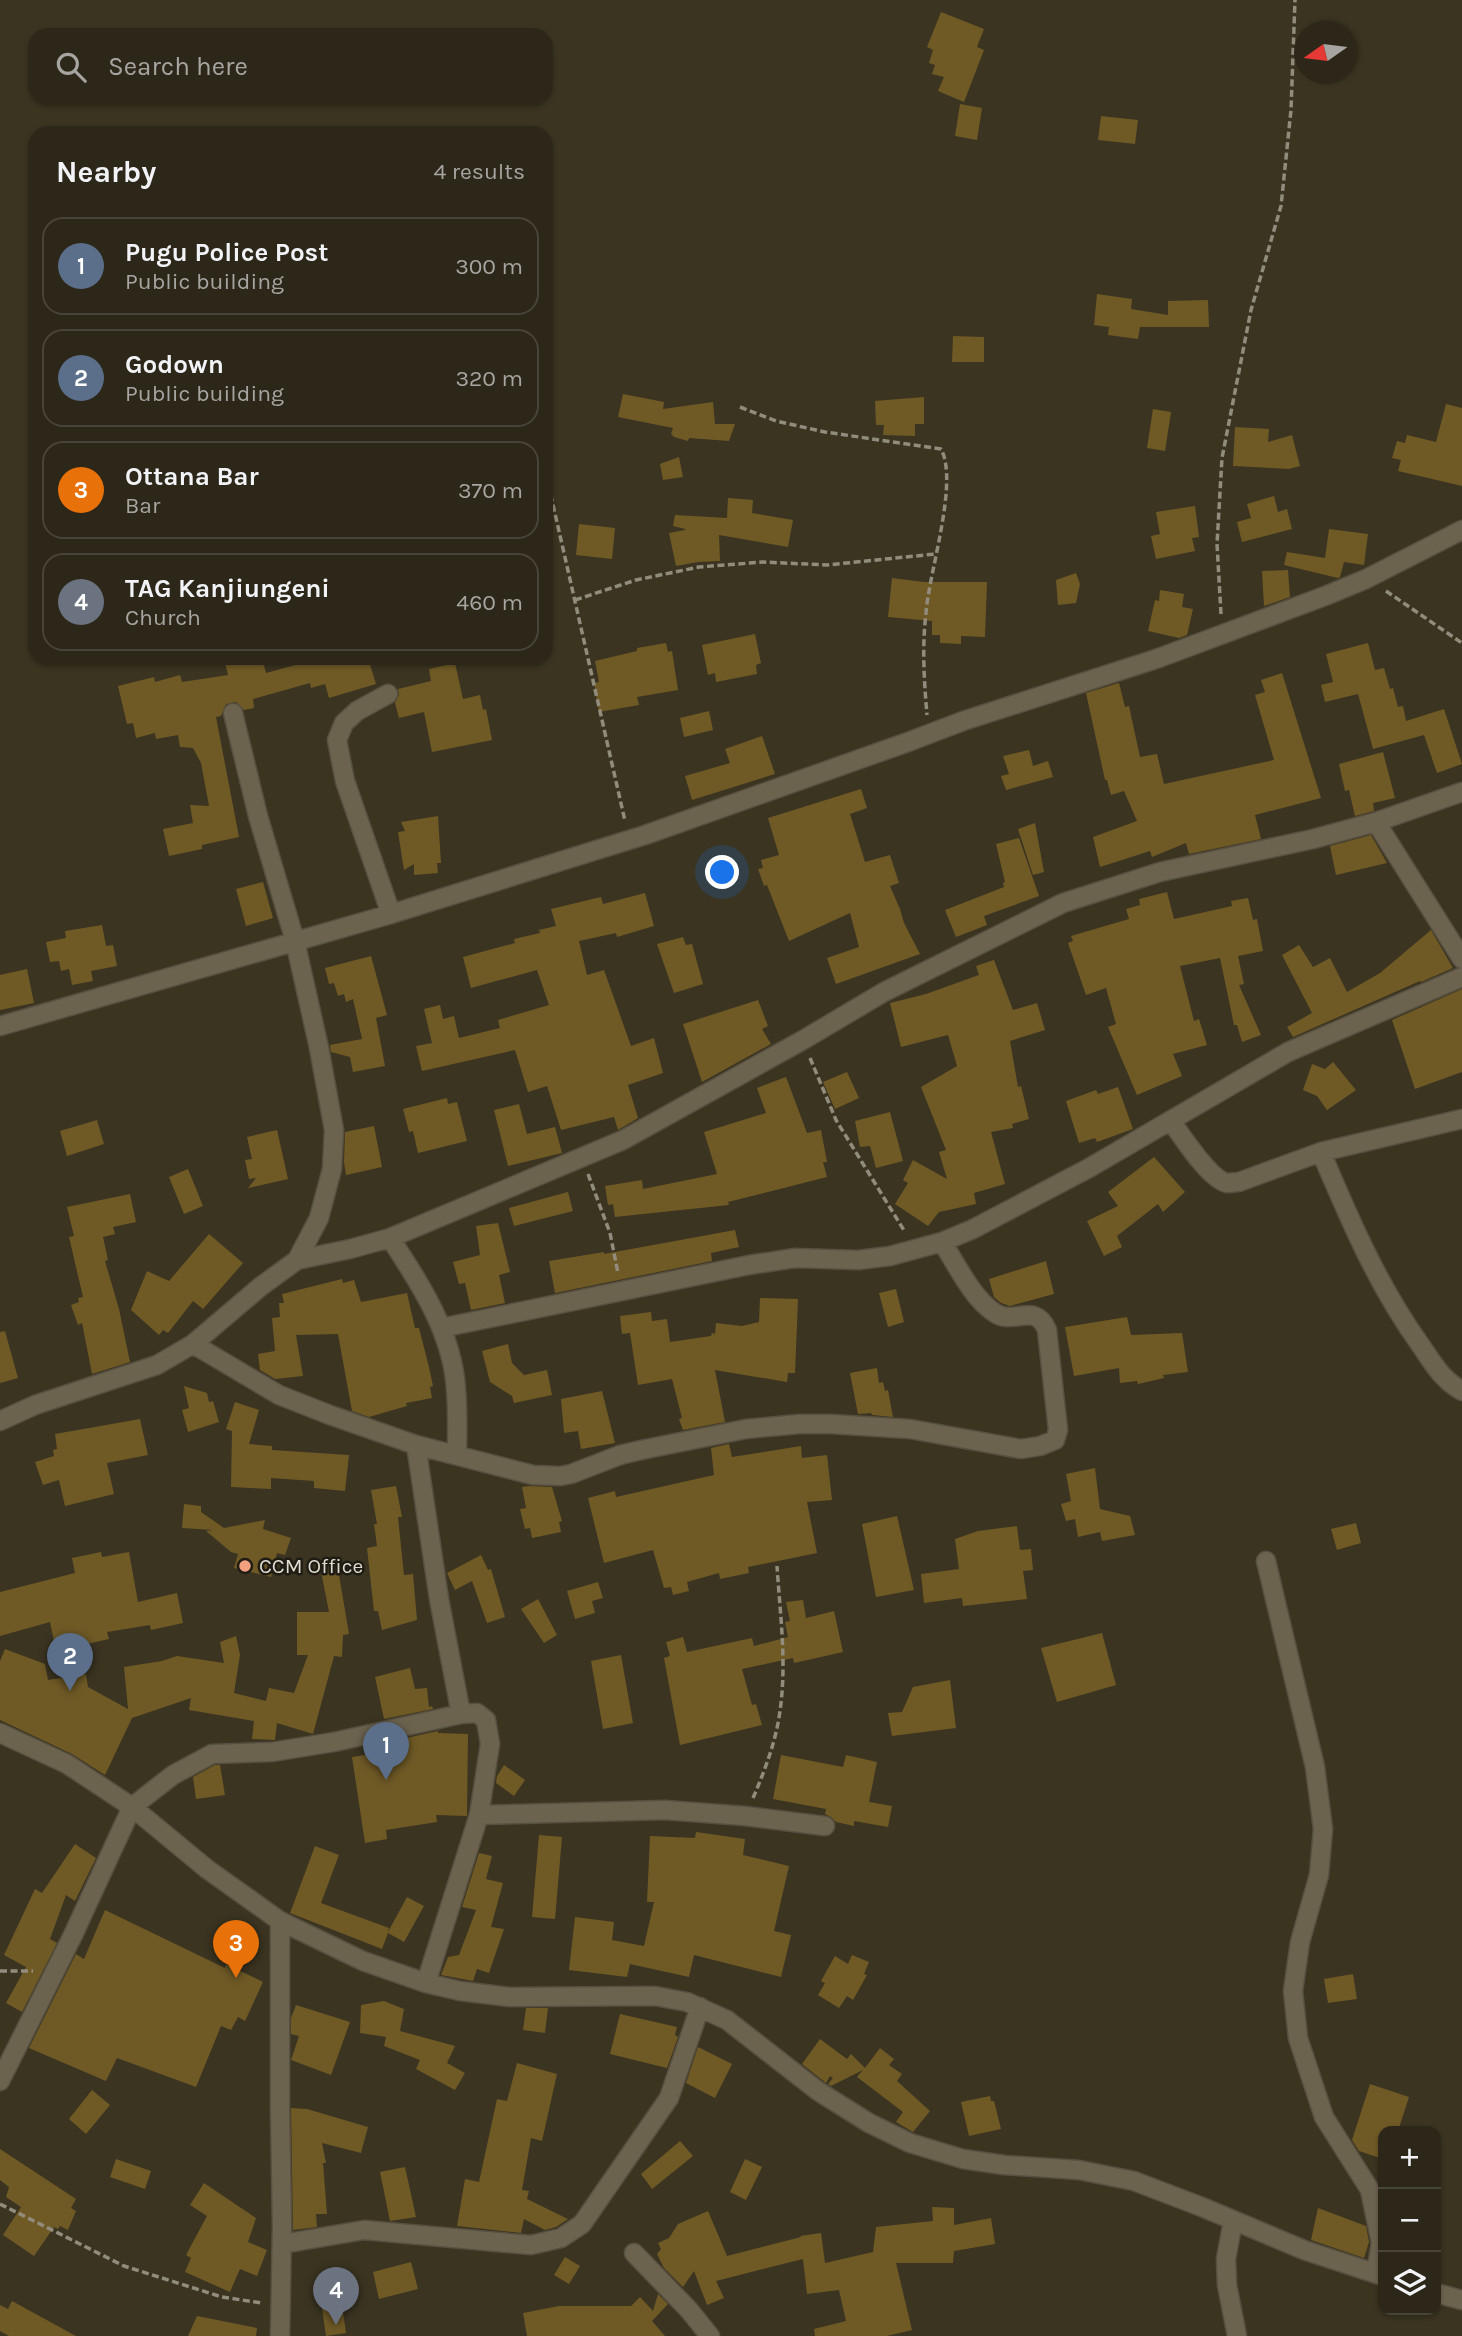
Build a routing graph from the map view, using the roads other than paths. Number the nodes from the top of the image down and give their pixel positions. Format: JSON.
{"nodes":[{"id":1,"x":1462,"y":530,"type":"edge"},
{"id":2,"x":388,"y":694,"type":"dead end"},
{"id":3,"x":233,"y":713,"type":"dead end"},
{"id":4,"x":1462,"y":792,"type":"edge"},
{"id":5,"x":1376,"y":822,"type":"junction"},
{"id":6,"x":391,"y":914,"type":"junction"},
{"id":7,"x":295,"y":941,"type":"junction"},
{"id":8,"x":1462,"y":959,"type":"edge"},
{"id":9,"x":1462,"y":977,"type":"edge"},
{"id":10,"x":0,"y":1026,"type":"edge"},
{"id":11,"x":1462,"y":1119,"type":"edge"},
{"id":12,"x":1171,"y":1121,"type":"junction"},
{"id":13,"x":1321,"y":1152,"type":"junction"},
{"id":14,"x":390,"y":1238,"type":"junction"},
{"id":15,"x":942,"y":1242,"type":"junction"},
{"id":16,"x":297,"y":1260,"type":"junction"},
{"id":17,"x":441,"y":1328,"type":"junction"},
{"id":18,"x":192,"y":1344,"type":"junction"},
{"id":19,"x":1462,"y":1391,"type":"edge"},
{"id":20,"x":0,"y":1420,"type":"edge"},
{"id":21,"x":416,"y":1445,"type":"junction"},
{"id":22,"x":457,"y":1454,"type":"junction"},
{"id":23,"x":1266,"y":1561,"type":"dead end"},
{"id":24,"x":461,"y":1714,"type":"junction"},
{"id":25,"x":0,"y":1734,"type":"edge"},
{"id":26,"x":132,"y":1807,"type":"junction"},
{"id":27,"x":479,"y":1815,"type":"junction"},
{"id":28,"x":825,"y":1826,"type":"dead end"},
{"id":29,"x":280,"y":1921,"type":"junction"},
{"id":30,"x":426,"y":1983,"type":"junction"},
{"id":31,"x":700,"y":2007,"type":"junction"},
{"id":32,"x":0,"y":2081,"type":"edge"},
{"id":33,"x":1233,"y":2221,"type":"junction"},
{"id":34,"x":282,"y":2244,"type":"junction"},
{"id":35,"x":1380,"y":2252,"type":"edge"},
{"id":36,"x":634,"y":2253,"type":"dead end"},
{"id":37,"x":1378,"y":2275,"type":"edge"},
{"id":38,"x":1441,"y":2294,"type":"edge"},
{"id":39,"x":1462,"y":2300,"type":"edge"},
{"id":40,"x":280,"y":2336,"type":"edge"},
{"id":41,"x":710,"y":2336,"type":"edge"},
{"id":42,"x":1237,"y":2336,"type":"edge"}],
"edges":[{"from":1,"to":6,"type":"street"},
{"from":2,"to":6,"type":"street"},
{"from":3,"to":7,"type":"street"},
{"from":4,"to":5,"type":"street"},
{"from":5,"to":8,"type":"street"},
{"from":5,"to":14,"type":"street"},
{"from":6,"to":7,"type":"street"},
{"from":7,"to":10,"type":"street"},
{"from":7,"to":16,"type":"street"},
{"from":9,"to":12,"type":"street"},
{"from":11,"to":13,"type":"street"},
{"from":12,"to":13,"type":"street"},
{"from":12,"to":15,"type":"street"},
{"from":13,"to":19,"type":"street"},
{"from":14,"to":16,"type":"street"},
{"from":14,"to":17,"type":"street"},
{"from":15,"to":17,"type":"street"},
{"from":15,"to":22,"type":"street"},
{"from":16,"to":18,"type":"street"},
{"from":17,"to":22,"type":"street"},
{"from":18,"to":20,"type":"street"},
{"from":18,"to":21,"type":"street"},
{"from":21,"to":22,"type":"street"},
{"from":21,"to":24,"type":"street"},
{"from":23,"to":35,"type":"street"},
{"from":24,"to":26,"type":"street"},
{"from":24,"to":27,"type":"street"},
{"from":25,"to":26,"type":"street"},
{"from":26,"to":29,"type":"street"},
{"from":26,"to":32,"type":"street"},
{"from":27,"to":28,"type":"street"},
{"from":27,"to":30,"type":"street"},
{"from":29,"to":30,"type":"street"},
{"from":29,"to":34,"type":"street"},
{"from":30,"to":31,"type":"street"},
{"from":31,"to":33,"type":"street"},
{"from":31,"to":34,"type":"street"},
{"from":33,"to":37,"type":"street"},
{"from":33,"to":42,"type":"street"},
{"from":34,"to":40,"type":"street"},
{"from":36,"to":41,"type":"street"},
{"from":38,"to":39,"type":"street"}]}
